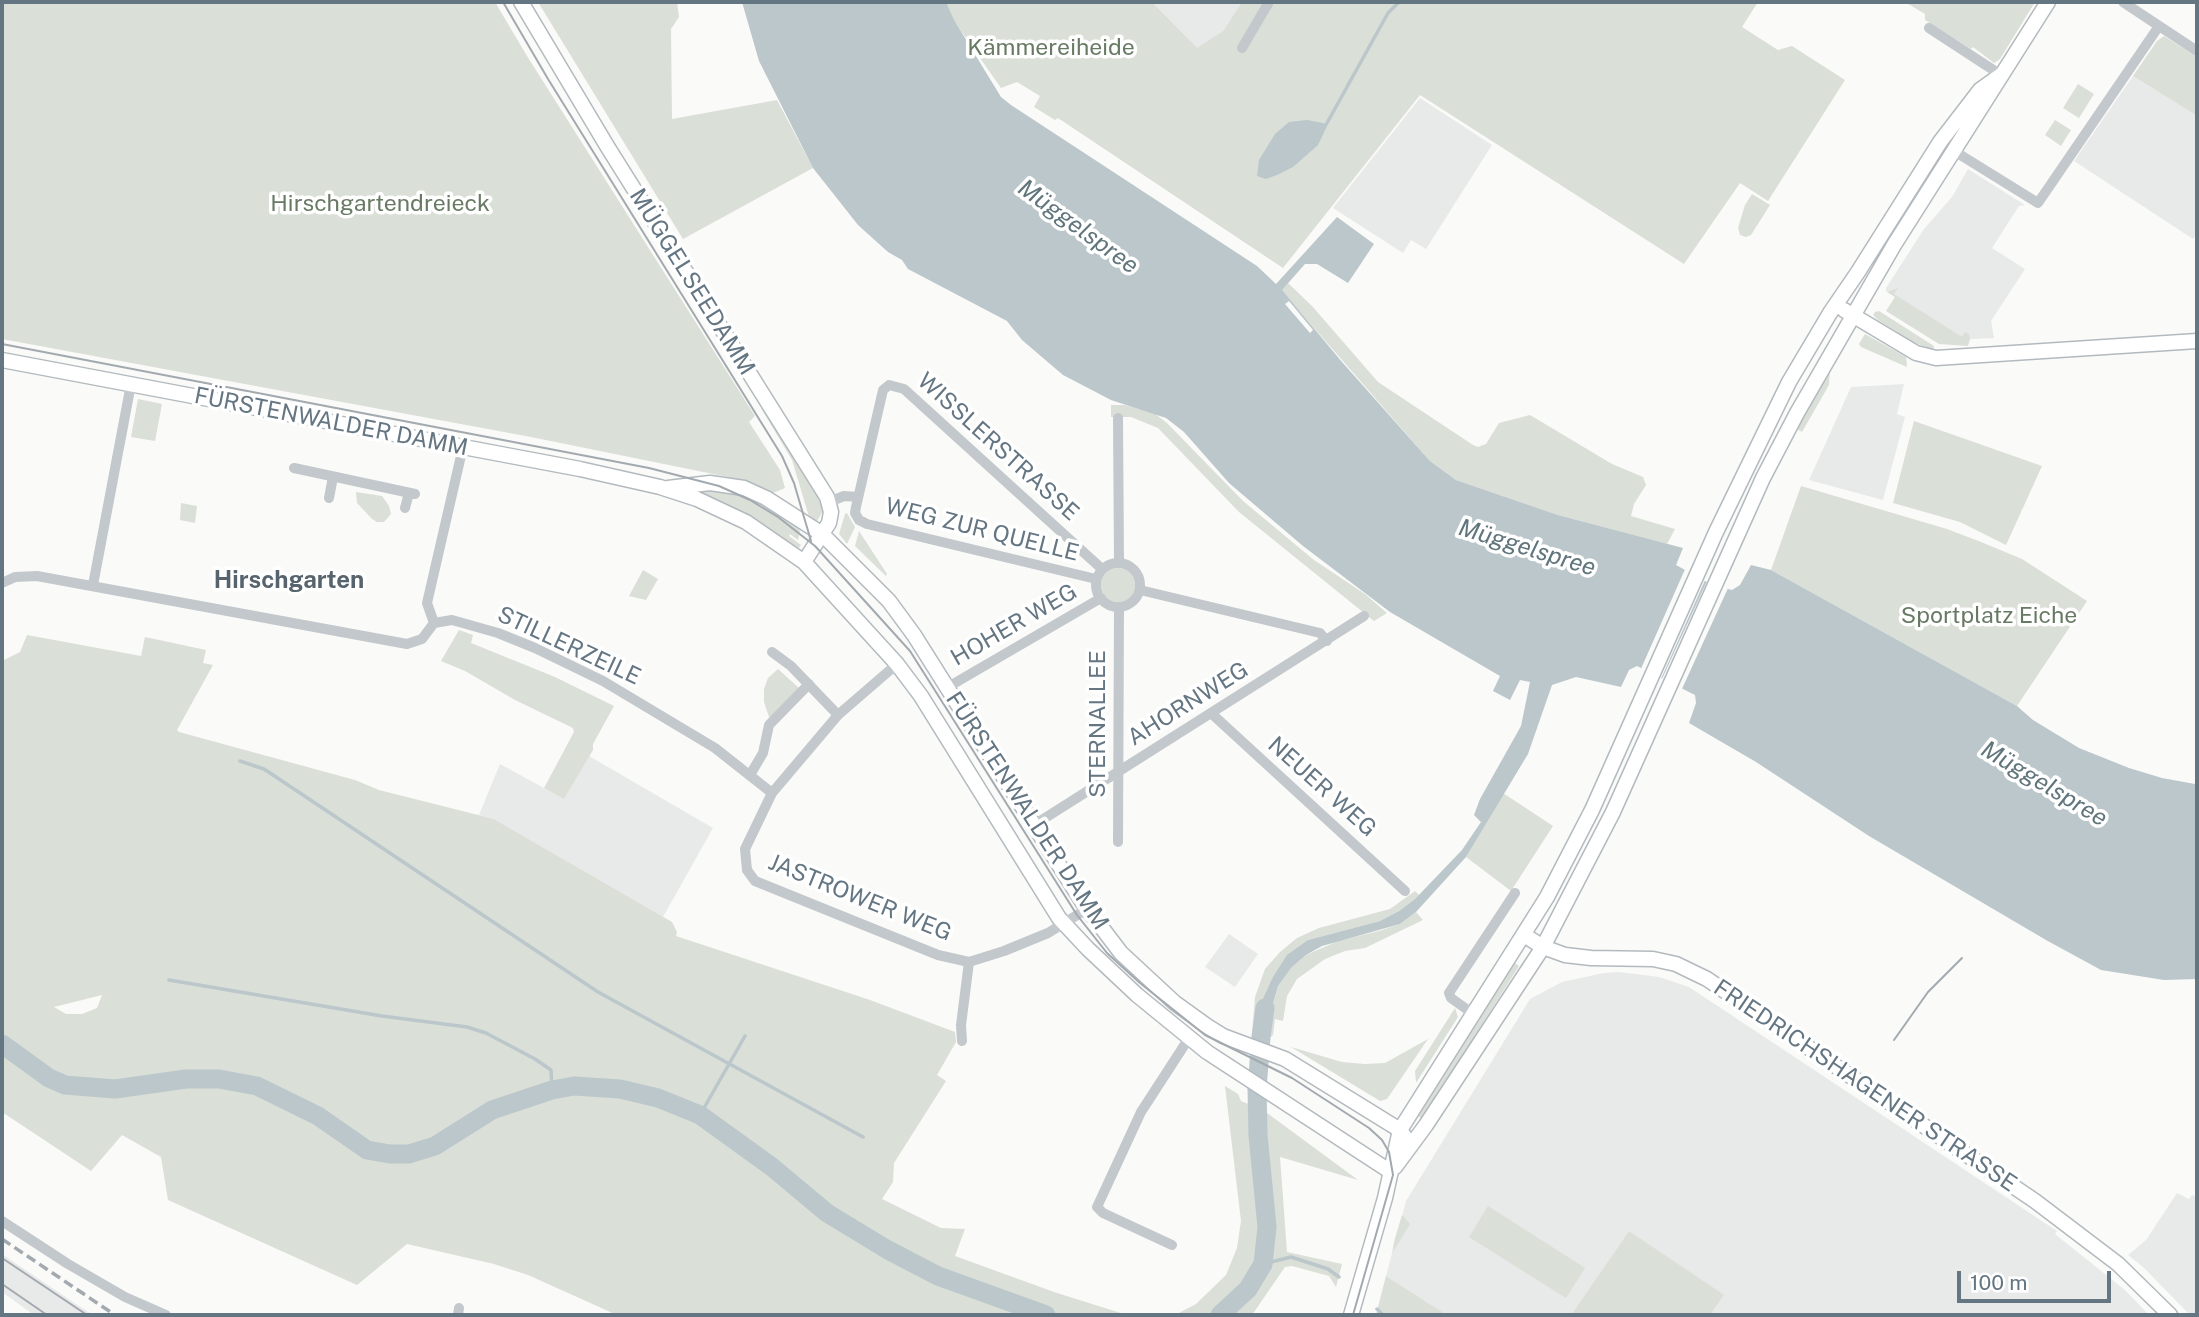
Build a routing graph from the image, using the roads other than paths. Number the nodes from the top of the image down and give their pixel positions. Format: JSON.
{"nodes":[{"id":1,"x":521,"y":2,"type":"edge"},
{"id":2,"x":1269,"y":2,"type":"edge"},
{"id":3,"x":2048,"y":2,"type":"edge"},
{"id":4,"x":2123,"y":2,"type":"edge"},
{"id":5,"x":2159,"y":26,"type":"junction"},
{"id":6,"x":1928,"y":29,"type":"dead end"},
{"id":7,"x":1242,"y":47,"type":"dead end"},
{"id":8,"x":2197,"y":51,"type":"edge"},
{"id":9,"x":2001,"y":75,"type":"junction"},
{"id":10,"x":1954,"y":151,"type":"junction"},
{"id":11,"x":1836,"y":305,"type":"junction"},
{"id":12,"x":1852,"y":315,"type":"junction"},
{"id":13,"x":2197,"y":341,"type":"edge"},
{"id":14,"x":2,"y":360,"type":"edge"},
{"id":15,"x":131,"y":384,"type":"junction"},
{"id":16,"x":1118,"y":418,"type":"dead end"},
{"id":17,"x":463,"y":447,"type":"junction"},
{"id":18,"x":294,"y":468,"type":"dead end"},
{"id":19,"x":333,"y":477,"type":"junction"},
{"id":20,"x":660,"y":487,"type":"junction"},
{"id":21,"x":858,"y":497,"type":"junction"},
{"id":22,"x":329,"y":498,"type":"dead end"},
{"id":23,"x":830,"y":502,"type":"junction"},
{"id":24,"x":405,"y":508,"type":"dead end"},
{"id":25,"x":859,"y":520,"type":"joint"},
{"id":26,"x":822,"y":534,"type":"junction"},
{"id":27,"x":804,"y":562,"type":"junction"},
{"id":28,"x":1119,"y":562,"type":"junction"},
{"id":29,"x":1099,"y":574,"type":"junction"},
{"id":30,"x":2,"y":583,"type":"edge"},
{"id":31,"x":93,"y":585,"type":"junction"},
{"id":32,"x":1140,"y":590,"type":"junction"},
{"id":33,"x":1101,"y":598,"type":"junction"},
{"id":34,"x":1119,"y":607,"type":"junction"},
{"id":35,"x":1364,"y":616,"type":"dead end"},
{"id":36,"x":433,"y":623,"type":"junction"},
{"id":37,"x":1327,"y":640,"type":"junction"},
{"id":38,"x":772,"y":652,"type":"dead end"},
{"id":39,"x":897,"y":664,"type":"junction"},
{"id":40,"x":809,"y":684,"type":"junction"},
{"id":41,"x":948,"y":687,"type":"junction"},
{"id":42,"x":1212,"y":713,"type":"junction"},
{"id":43,"x":838,"y":715,"type":"junction"},
{"id":44,"x":1118,"y":772,"type":"junction"},
{"id":45,"x":750,"y":775,"type":"junction"},
{"id":46,"x":772,"y":793,"type":"junction"},
{"id":47,"x":1034,"y":825,"type":"junction"},
{"id":48,"x":1118,"y":842,"type":"dead end"},
{"id":49,"x":1405,"y":891,"type":"dead end"},
{"id":50,"x":1515,"y":893,"type":"dead end"},
{"id":51,"x":1087,"y":909,"type":"junction"},
{"id":52,"x":1064,"y":924,"type":"junction"},
{"id":53,"x":1524,"y":935,"type":"junction"},
{"id":54,"x":1543,"y":947,"type":"junction"},
{"id":55,"x":969,"y":962,"type":"junction"},
{"id":56,"x":1472,"y":1013,"type":"junction"},
{"id":57,"x":1189,"y":1038,"type":"junction"},
{"id":58,"x":962,"y":1041,"type":"dead end"},
{"id":59,"x":1400,"y":1130,"type":"junction"},
{"id":60,"x":1411,"y":1146,"type":"junction"},
{"id":61,"x":1391,"y":1172,"type":"junction"},
{"id":62,"x":2,"y":1221,"type":"edge"},
{"id":63,"x":1172,"y":1245,"type":"dead end"},
{"id":64,"x":166,"y":1315,"type":"edge"},
{"id":65,"x":1351,"y":1315,"type":"edge"},
{"id":66,"x":2170,"y":1315,"type":"edge"}],
"edges":[{"from":1,"to":23,"type":"main road","name":"MÜGGELSEEDAMM"},
{"from":2,"to":7,"type":"street"},
{"from":3,"to":9,"type":"main road"},
{"from":4,"to":5,"type":"street"},
{"from":5,"to":8,"type":"street"},
{"from":5,"to":10,"type":"street"},
{"from":6,"to":9,"type":"street"},
{"from":9,"to":10,"type":"main road"},
{"from":9,"to":11,"type":"main road"},
{"from":10,"to":12,"type":"main road"},
{"from":11,"to":12,"type":"main road"},
{"from":11,"to":53,"type":"main road"},
{"from":12,"to":13,"type":"main road"},
{"from":12,"to":54,"type":"main road"},
{"from":14,"to":15,"type":"main road","name":"FÜRSTENWALDER DAMM"},
{"from":15,"to":17,"type":"main road","name":"FÜRSTENWALDER DAMM"},
{"from":15,"to":31,"type":"street"},
{"from":16,"to":28,"type":"street"},
{"from":17,"to":20,"type":"main road","name":"FÜRSTENWALDER DAMM"},
{"from":17,"to":36,"type":"street"},
{"from":18,"to":19,"type":"street"},
{"from":19,"to":22,"type":"street"},
{"from":19,"to":24,"type":"street"},
{"from":20,"to":26,"type":"main road","name":"FÜRSTENWALDER DAMM"},
{"from":20,"to":27,"type":"main road","name":"FÜRSTENWALDER DAMM"},
{"from":21,"to":23,"type":"street"},
{"from":21,"to":25,"type":"street","name":"WISSLERSTRASSE"},
{"from":21,"to":29,"type":"street","name":"WISSLERSTRASSE"},
{"from":23,"to":26,"type":"main road"},
{"from":25,"to":29,"type":"street","name":"WEG ZUR QUELLE"},
{"from":26,"to":27,"type":"main road"},
{"from":26,"to":41,"type":"main road","name":"FÜRSTENWALDER DAMM"},
{"from":27,"to":39,"type":"main road","name":"FÜRSTENWALDER DAMM"},
{"from":28,"to":29,"type":"street"},
{"from":28,"to":32,"type":"street"},
{"from":29,"to":33,"type":"street"},
{"from":30,"to":31,"type":"street"},
{"from":31,"to":36,"type":"street"},
{"from":32,"to":34,"type":"street"},
{"from":32,"to":37,"type":"street"},
{"from":33,"to":34,"type":"street"},
{"from":33,"to":41,"type":"street","name":"HOHER WEG"},
{"from":34,"to":44,"type":"street","name":"STERNALLEE"},
{"from":35,"to":37,"type":"street","name":"AHORNWEG"},
{"from":36,"to":45,"type":"street","name":"STILLERZEILE"},
{"from":37,"to":42,"type":"street","name":"AHORNWEG"},
{"from":38,"to":40,"type":"street"},
{"from":39,"to":43,"type":"street","name":"JASTROWER WEG"},
{"from":39,"to":52,"type":"main road","name":"FÜRSTENWALDER DAMM"},
{"from":40,"to":43,"type":"street"},
{"from":40,"to":45,"type":"street"},
{"from":41,"to":47,"type":"main road","name":"FÜRSTENWALDER DAMM"},
{"from":42,"to":44,"type":"street","name":"AHORNWEG"},
{"from":42,"to":49,"type":"street","name":"NEUER WEG"},
{"from":43,"to":46,"type":"street","name":"JASTROWER WEG"},
{"from":44,"to":47,"type":"street","name":"AHORNWEG"},
{"from":44,"to":48,"type":"street","name":"STERNALLEE"},
{"from":45,"to":46,"type":"street","name":"STILLERZEILE"},
{"from":46,"to":55,"type":"street","name":"JASTROWER WEG"},
{"from":47,"to":51,"type":"main road","name":"FÜRSTENWALDER DAMM"},
{"from":50,"to":56,"type":"street"},
{"from":51,"to":52,"type":"street","name":"JASTROWER WEG"},
{"from":51,"to":59,"type":"main road","name":"FÜRSTENWALDER DAMM"},
{"from":52,"to":55,"type":"street","name":"JASTROWER WEG"},
{"from":52,"to":57,"type":"main road","name":"FÜRSTENWALDER DAMM"},
{"from":53,"to":54,"type":"main road","name":"FRIEDRICHSHAGENER STRASSE"},
{"from":53,"to":56,"type":"main road"},
{"from":54,"to":60,"type":"main road"},
{"from":54,"to":66,"type":"main road","name":"FRIEDRICHSHAGENER STRASSE"},
{"from":55,"to":58,"type":"street"},
{"from":56,"to":59,"type":"main road"},
{"from":57,"to":61,"type":"main road","name":"FÜRSTENWALDER DAMM"},
{"from":57,"to":63,"type":"street"},
{"from":59,"to":60,"type":"main road","name":"FÜRSTENWALDER DAMM"},
{"from":59,"to":61,"type":"main road"},
{"from":60,"to":61,"type":"main road"},
{"from":61,"to":65,"type":"main road"},
{"from":62,"to":64,"type":"street"}]}
